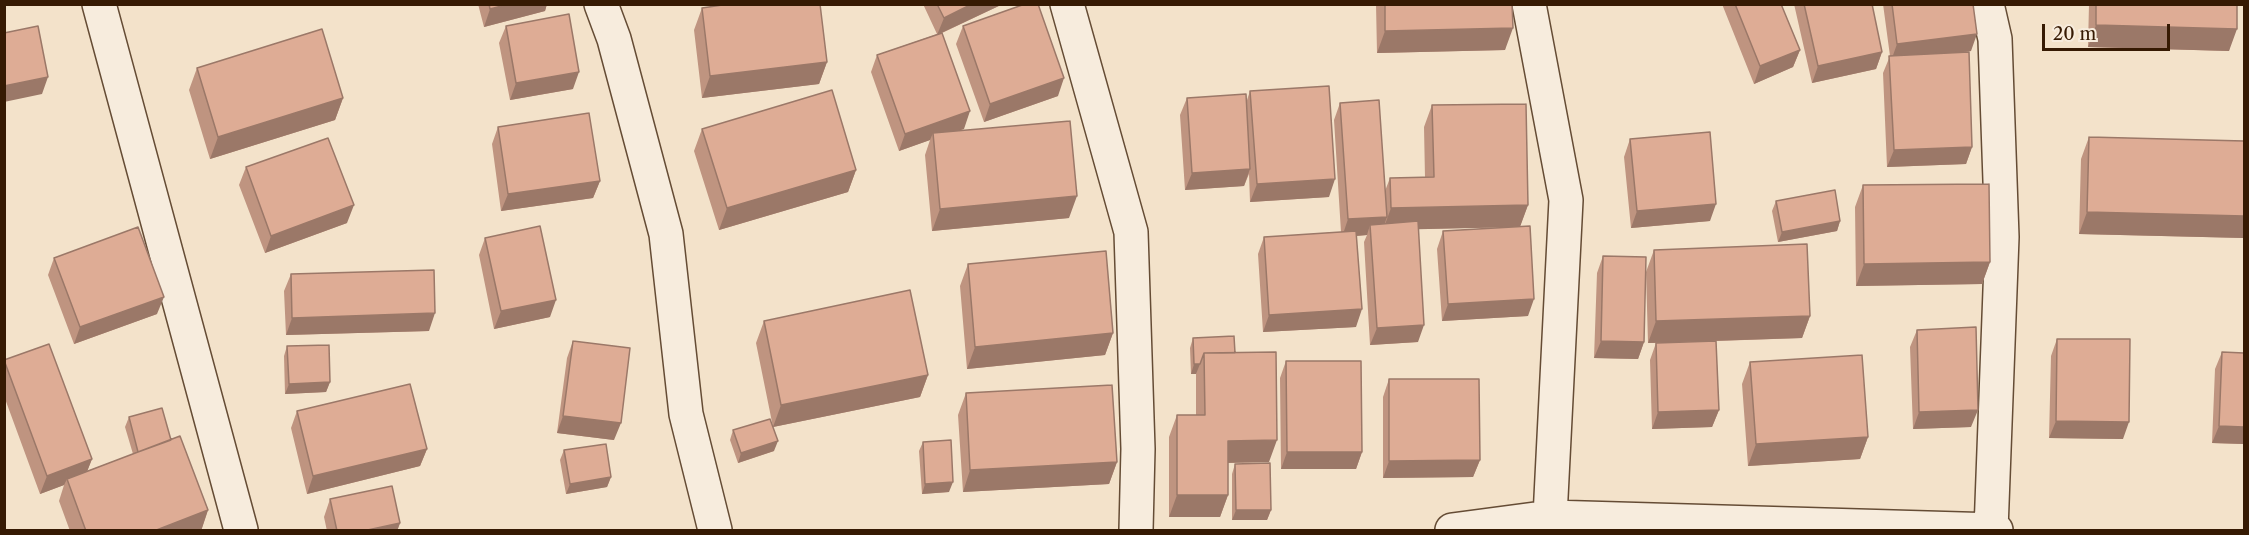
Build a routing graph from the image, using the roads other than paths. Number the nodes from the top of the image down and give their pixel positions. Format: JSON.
{"nodes":[{"id":1,"x":99,"y":4,"type":"edge"},
{"id":2,"x":601,"y":4,"type":"edge"},
{"id":3,"x":1066,"y":4,"type":"edge"},
{"id":4,"x":1529,"y":4,"type":"edge"},
{"id":5,"x":1988,"y":4,"type":"edge"},
{"id":6,"x":1550,"y":518,"type":"junction"},
{"id":7,"x":1990,"y":530,"type":"edge"},
{"id":8,"x":241,"y":531,"type":"edge"},
{"id":9,"x":715,"y":531,"type":"edge"},
{"id":10,"x":1136,"y":531,"type":"edge"},
{"id":11,"x":1452,"y":531,"type":"edge"},
{"id":12,"x":1996,"y":531,"type":"edge"}],
"edges":[{"from":1,"to":8,"type":"street"},
{"from":2,"to":9,"type":"street"},
{"from":3,"to":10,"type":"street"},
{"from":4,"to":6,"type":"street"},
{"from":5,"to":7,"type":"street"},
{"from":6,"to":7,"type":"street"},
{"from":6,"to":11,"type":"street"},
{"from":7,"to":12,"type":"street"}]}
